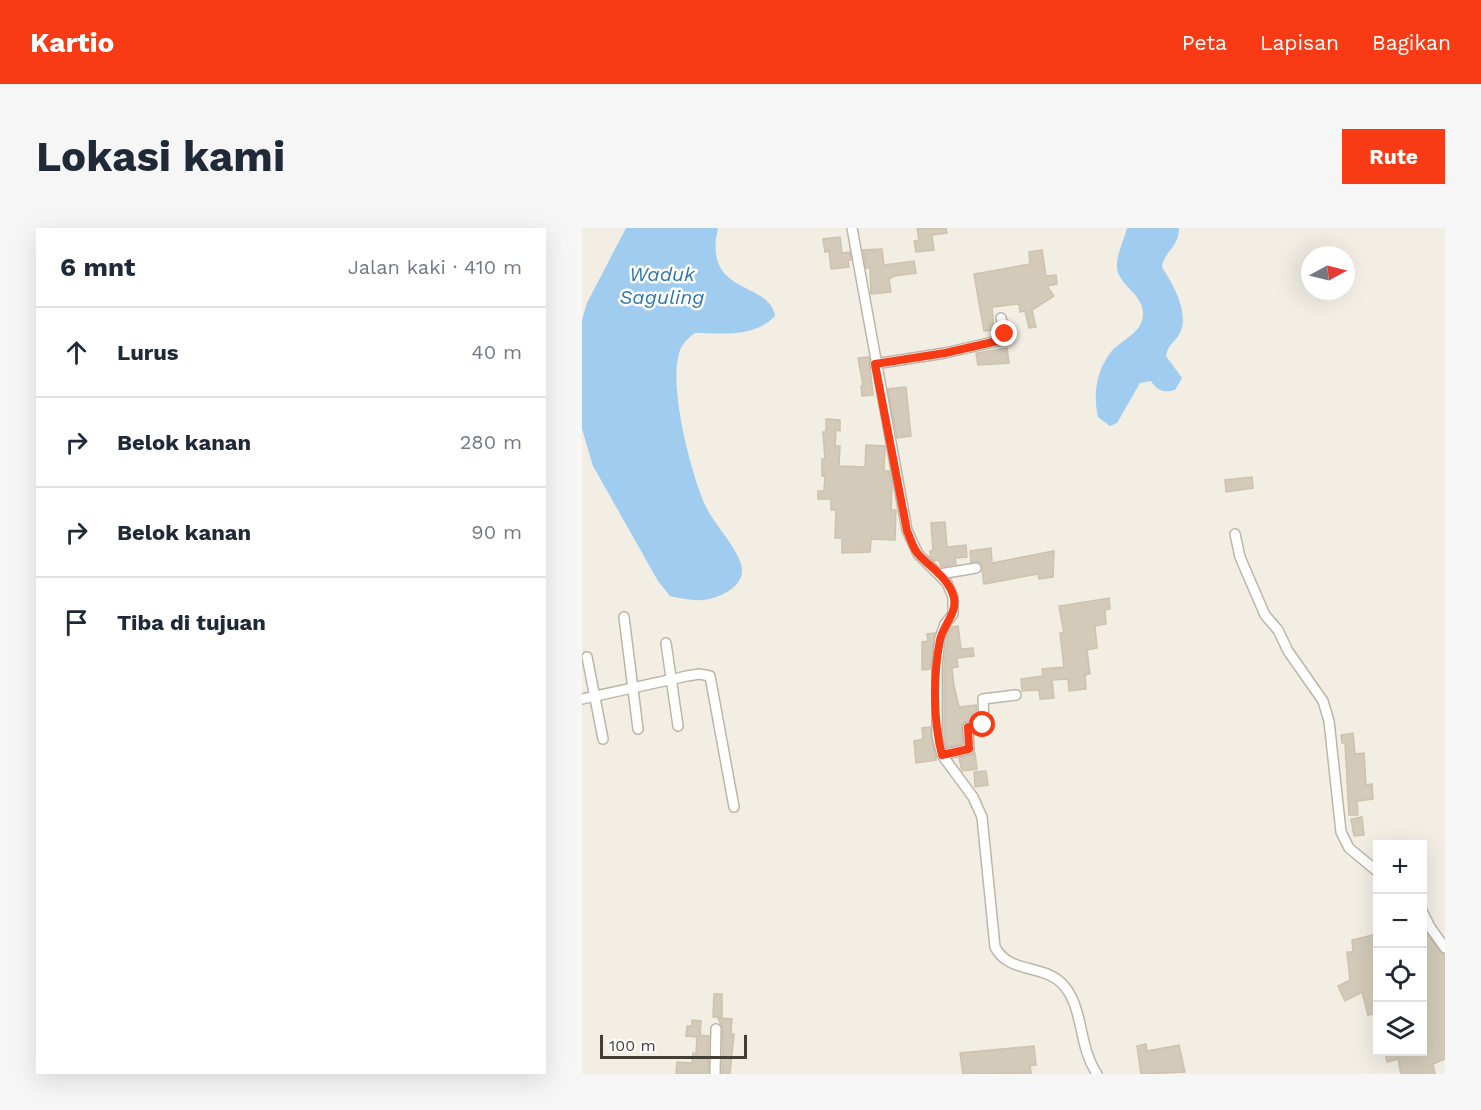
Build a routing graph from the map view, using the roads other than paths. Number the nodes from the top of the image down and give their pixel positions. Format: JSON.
{"nodes":[{"id":1,"x":852,"y":228,"type":"edge"},
{"id":2,"x":1000,"y":318,"type":"dead end"},
{"id":3,"x":875,"y":364,"type":"junction"},
{"id":4,"x":1235,"y":534,"type":"dead end"},
{"id":5,"x":976,"y":568,"type":"dead end"},
{"id":6,"x":940,"y":574,"type":"junction"},
{"id":7,"x":624,"y":617,"type":"dead end"},
{"id":8,"x":666,"y":643,"type":"dead end"},
{"id":9,"x":588,"y":657,"type":"dead end"},
{"id":10,"x":671,"y":679,"type":"junction"},
{"id":11,"x":632,"y":688,"type":"junction"},
{"id":12,"x":1016,"y":695,"type":"dead end"},
{"id":13,"x":594,"y":696,"type":"junction"},
{"id":14,"x":582,"y":699,"type":"edge"},
{"id":15,"x":678,"y":726,"type":"dead end"},
{"id":16,"x":638,"y":729,"type":"dead end"},
{"id":17,"x":603,"y":739,"type":"dead end"},
{"id":18,"x":942,"y":755,"type":"junction"},
{"id":19,"x":734,"y":807,"type":"dead end"},
{"id":20,"x":1373,"y":869,"type":"edge"},
{"id":21,"x":1427,"y":921,"type":"edge"},
{"id":22,"x":1445,"y":948,"type":"edge"},
{"id":23,"x":716,"y":1029,"type":"dead end"},
{"id":24,"x":715,"y":1074,"type":"edge"},
{"id":25,"x":1097,"y":1074,"type":"edge"}],
"edges":[{"from":1,"to":3,"type":"street"},
{"from":2,"to":3,"type":"street"},
{"from":3,"to":6,"type":"street"},
{"from":4,"to":20,"type":"street"},
{"from":5,"to":6,"type":"street"},
{"from":6,"to":18,"type":"street"},
{"from":7,"to":11,"type":"street"},
{"from":8,"to":10,"type":"street"},
{"from":9,"to":13,"type":"street"},
{"from":10,"to":11,"type":"street"},
{"from":10,"to":15,"type":"street"},
{"from":10,"to":19,"type":"street"},
{"from":11,"to":13,"type":"street"},
{"from":11,"to":16,"type":"street"},
{"from":12,"to":18,"type":"street"},
{"from":13,"to":14,"type":"street"},
{"from":13,"to":17,"type":"street"},
{"from":18,"to":25,"type":"street"},
{"from":21,"to":22,"type":"street"},
{"from":23,"to":24,"type":"street"}]}
